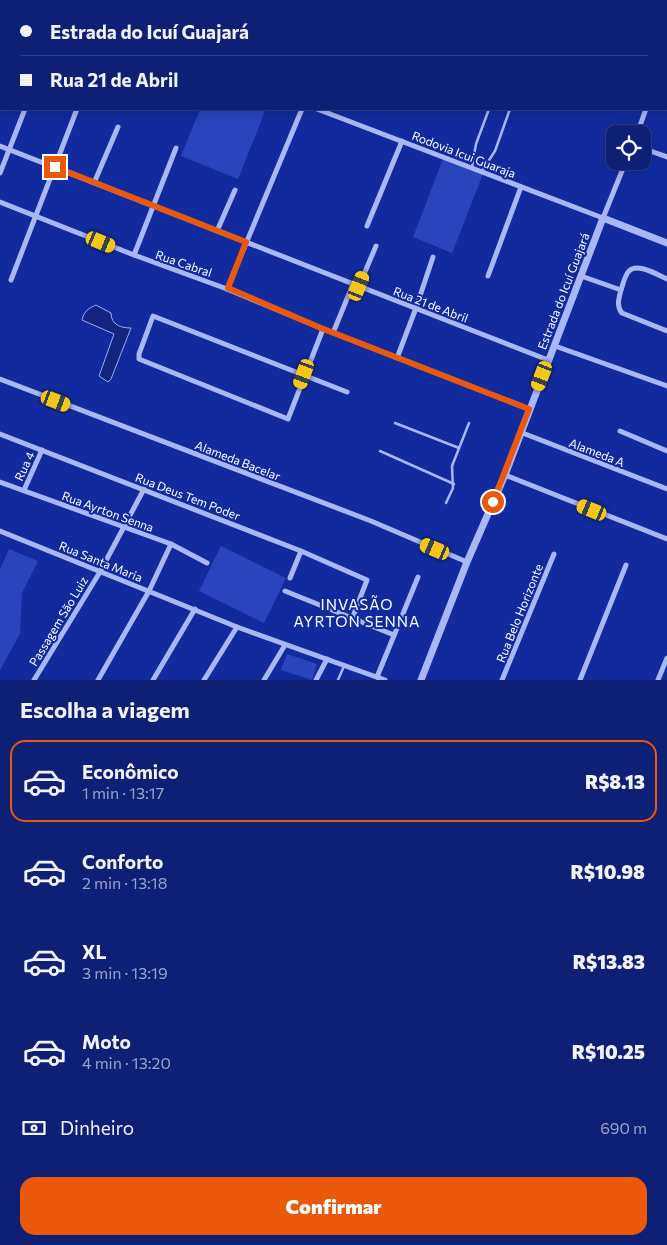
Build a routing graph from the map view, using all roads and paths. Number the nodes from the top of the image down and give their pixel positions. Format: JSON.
{"nodes":[{"id":1,"x":24,"y":110,"type":"edge"},
{"id":2,"x":77,"y":110,"type":"edge"},
{"id":3,"x":302,"y":110,"type":"edge"},
{"id":4,"x":320,"y":110,"type":"edge"},
{"id":5,"x":489,"y":110,"type":"edge"},
{"id":6,"x":510,"y":110,"type":"edge"},
{"id":7,"x":646,"y":110,"type":"edge"},
{"id":8,"x":640,"y":125,"type":"edge"},
{"id":9,"x":118,"y":127,"type":"dead end"},
{"id":10,"x":402,"y":141,"type":"junction"},
{"id":11,"x":0,"y":146,"type":"edge"},
{"id":12,"x":176,"y":148,"type":"dead end"},
{"id":13,"x":9,"y":150,"type":"junction"},
{"id":14,"x":651,"y":151,"type":"edge"},
{"id":15,"x":667,"y":157,"type":"edge"},
{"id":16,"x":55,"y":167,"type":"junction"},
{"id":17,"x":472,"y":168,"type":"junction"},
{"id":18,"x":622,"y":170,"type":"edge"},
{"id":19,"x":482,"y":171,"type":"junction"},
{"id":20,"x":0,"y":173,"type":"edge"},
{"id":21,"x":94,"y":182,"type":"junction"},
{"id":22,"x":521,"y":187,"type":"junction"},
{"id":23,"x":235,"y":190,"type":"dead end"},
{"id":24,"x":0,"y":202,"type":"edge"},
{"id":25,"x":153,"y":206,"type":"junction"},
{"id":26,"x":35,"y":216,"type":"junction"},
{"id":27,"x":603,"y":218,"type":"junction"},
{"id":28,"x":367,"y":226,"type":"dead end"},
{"id":29,"x":217,"y":231,"type":"junction"},
{"id":30,"x":246,"y":242,"type":"junction"},
{"id":31,"x":667,"y":243,"type":"edge"},
{"id":32,"x":376,"y":246,"type":"dead end"},
{"id":33,"x":134,"y":256,"type":"junction"},
{"id":34,"x":432,"y":257,"type":"dead end"},
{"id":35,"x":488,"y":276,"type":"dead end"},
{"id":36,"x":581,"y":276,"type":"junction"},
{"id":37,"x":667,"y":278,"type":"edge"},
{"id":38,"x":11,"y":280,"type":"dead end"},
{"id":39,"x":356,"y":285,"type":"junction"},
{"id":40,"x":228,"y":288,"type":"junction"},
{"id":41,"x":621,"y":290,"type":"junction"},
{"id":42,"x":416,"y":308,"type":"junction"},
{"id":43,"x":323,"y":329,"type":"junction"},
{"id":44,"x":667,"y":331,"type":"edge"},
{"id":45,"x":333,"y":333,"type":"junction"},
{"id":46,"x":555,"y":346,"type":"junction"},
{"id":47,"x":397,"y":358,"type":"junction"},
{"id":48,"x":548,"y":360,"type":"junction"},
{"id":49,"x":304,"y":374,"type":"junction"},
{"id":50,"x":0,"y":379,"type":"edge"},
{"id":51,"x":667,"y":386,"type":"edge"},
{"id":52,"x":348,"y":392,"type":"dead end"},
{"id":53,"x":529,"y":409,"type":"junction"},
{"id":54,"x":396,"y":423,"type":"dead end"},
{"id":55,"x":469,"y":423,"type":"dead end"},
{"id":56,"x":620,"y":431,"type":"dead end"},
{"id":57,"x":520,"y":432,"type":"junction"},
{"id":58,"x":0,"y":434,"type":"edge"},
{"id":59,"x":459,"y":448,"type":"junction"},
{"id":60,"x":42,"y":450,"type":"junction"},
{"id":61,"x":380,"y":451,"type":"dead end"},
{"id":62,"x":667,"y":451,"type":"edge"},
{"id":63,"x":505,"y":474,"type":"junction"},
{"id":64,"x":0,"y":482,"type":"edge"},
{"id":65,"x":454,"y":484,"type":"junction"},
{"id":66,"x":144,"y":489,"type":"junction"},
{"id":67,"x":667,"y":489,"type":"edge"},
{"id":68,"x":24,"y":490,"type":"junction"},
{"id":69,"x":446,"y":503,"type":"dead end"},
{"id":70,"x":124,"y":528,"type":"junction"},
{"id":71,"x":0,"y":532,"type":"edge"},
{"id":72,"x":667,"y":540,"type":"edge"},
{"id":73,"x":171,"y":544,"type":"junction"},
{"id":74,"x":301,"y":551,"type":"junction"},
{"id":75,"x":554,"y":554,"type":"dead end"},
{"id":76,"x":467,"y":562,"type":"junction"},
{"id":77,"x":207,"y":563,"type":"dead end"},
{"id":78,"x":626,"y":565,"type":"dead end"},
{"id":79,"x":100,"y":572,"type":"junction"},
{"id":80,"x":418,"y":577,"type":"dead end"},
{"id":81,"x":290,"y":578,"type":"dead end"},
{"id":82,"x":149,"y":591,"type":"junction"},
{"id":83,"x":285,"y":591,"type":"dead end"},
{"id":84,"x":194,"y":609,"type":"junction"},
{"id":85,"x":352,"y":619,"type":"junction"},
{"id":86,"x":237,"y":627,"type":"junction"},
{"id":87,"x":394,"y":635,"type":"junction"},
{"id":88,"x":285,"y":645,"type":"junction"},
{"id":89,"x":667,"y":658,"type":"edge"},
{"id":90,"x":327,"y":659,"type":"junction"},
{"id":91,"x":344,"y":666,"type":"junction"},
{"id":92,"x":377,"y":677,"type":"junction"},
{"id":93,"x":34,"y":680,"type":"edge"},
{"id":94,"x":98,"y":680,"type":"edge"},
{"id":95,"x":153,"y":680,"type":"edge"},
{"id":96,"x":204,"y":680,"type":"edge"},
{"id":97,"x":264,"y":680,"type":"edge"},
{"id":98,"x":316,"y":680,"type":"edge"},
{"id":99,"x":338,"y":680,"type":"edge"},
{"id":100,"x":384,"y":680,"type":"edge"},
{"id":101,"x":421,"y":680,"type":"edge"},
{"id":102,"x":502,"y":680,"type":"edge"},
{"id":103,"x":580,"y":680,"type":"edge"},
{"id":104,"x":658,"y":680,"type":"edge"}],
"edges":[{"from":1,"to":13,"type":"street"},
{"from":2,"to":16,"type":"street"},
{"from":3,"to":30,"type":"street"},
{"from":4,"to":10,"type":"street","name":"Rodovia Icui Guaraja"},
{"from":5,"to":17,"type":"lane"},
{"from":6,"to":19,"type":"lane"},
{"from":7,"to":8,"type":"street"},
{"from":9,"to":21,"type":"street"},
{"from":10,"to":17,"type":"street","name":"Rodovia Icui Guaraja"},
{"from":10,"to":28,"type":"street"},
{"from":11,"to":13,"type":"street","name":"Rua 21 de Abril"},
{"from":12,"to":25,"type":"street"},
{"from":13,"to":16,"type":"street","name":"Rua 21 de Abril"},
{"from":13,"to":20,"type":"street"},
{"from":14,"to":15,"type":"street"},
{"from":16,"to":21,"type":"street","name":"Rua 21 de Abril"},
{"from":16,"to":26,"type":"street"},
{"from":17,"to":19,"type":"street","name":"Rodovia Icui Guaraja"},
{"from":18,"to":27,"type":"street","name":"Estrada do Icuí Guajará"},
{"from":19,"to":22,"type":"street","name":"Rodovia Icui Guaraja"},
{"from":21,"to":25,"type":"street","name":"Rua 21 de Abril"},
{"from":22,"to":27,"type":"street","name":"Rodovia Icui Guaraja"},
{"from":22,"to":35,"type":"street"},
{"from":23,"to":29,"type":"street"},
{"from":24,"to":26,"type":"street","name":"Rua Cabral"},
{"from":25,"to":29,"type":"street","name":"Rua 21 de Abril"},
{"from":25,"to":33,"type":"street"},
{"from":26,"to":33,"type":"street","name":"Rua Cabral"},
{"from":26,"to":38,"type":"street"},
{"from":27,"to":31,"type":"street"},
{"from":27,"to":36,"type":"street","name":"Estrada do Icuí Guajará"},
{"from":29,"to":30,"type":"street","name":"Rua 21 de Abril"},
{"from":30,"to":39,"type":"street","name":"Rua 21 de Abril"},
{"from":30,"to":40,"type":"street"},
{"from":32,"to":39,"type":"street"},
{"from":33,"to":40,"type":"street","name":"Rua Cabral"},
{"from":34,"to":42,"type":"street"},
{"from":36,"to":41,"type":"street"},
{"from":36,"to":46,"type":"street","name":"Estrada do Icuí Guajará"},
{"from":37,"to":41,"type":"street"},
{"from":39,"to":42,"type":"street","name":"Rua 21 de Abril"},
{"from":39,"to":45,"type":"street"},
{"from":40,"to":43,"type":"street","name":"Rua Cabral"},
{"from":41,"to":44,"type":"street"},
{"from":42,"to":47,"type":"street"},
{"from":42,"to":48,"type":"street","name":"Rua 21 de Abril"},
{"from":43,"to":45,"type":"street","name":"Rua Cabral"},
{"from":43,"to":49,"type":"street"},
{"from":45,"to":47,"type":"street","name":"Rua Cabral"},
{"from":46,"to":48,"type":"street","name":"Estrada do Icuí Guajará"},
{"from":46,"to":51,"type":"street"},
{"from":47,"to":53,"type":"street","name":"Rua Cabral"},
{"from":48,"to":53,"type":"street","name":"Estrada do Icuí Guajará"},
{"from":49,"to":49,"type":"street"},
{"from":49,"to":52,"type":"street"},
{"from":50,"to":76,"type":"street","name":"Alameda Bacelar"},
{"from":53,"to":57,"type":"street","name":"Estrada do Icuí Guajará"},
{"from":54,"to":59,"type":"lane"},
{"from":55,"to":59,"type":"lane"},
{"from":56,"to":62,"type":"street"},
{"from":57,"to":63,"type":"street","name":"Estrada do Icuí Guajará"},
{"from":57,"to":67,"type":"street","name":"Alameda A"},
{"from":58,"to":60,"type":"street","name":"Rua Deus Tem Poder"},
{"from":59,"to":65,"type":"lane"},
{"from":60,"to":66,"type":"street","name":"Rua Deus Tem Poder"},
{"from":60,"to":68,"type":"street","name":"Rua 4"},
{"from":61,"to":65,"type":"lane"},
{"from":63,"to":72,"type":"street"},
{"from":63,"to":76,"type":"street","name":"Estrada do Icuí Guajará"},
{"from":64,"to":68,"type":"street","name":"Rua Ayrton Senna"},
{"from":65,"to":69,"type":"lane"},
{"from":66,"to":70,"type":"street","name":"Passagem São Luiz"},
{"from":66,"to":74,"type":"street","name":"Rua Deus Tem Poder"},
{"from":68,"to":70,"type":"street","name":"Rua Ayrton Senna"},
{"from":70,"to":73,"type":"street","name":"Rua Ayrton Senna"},
{"from":70,"to":79,"type":"street","name":"Passagem São Luiz"},
{"from":71,"to":79,"type":"street","name":"Rua Santa Maria"},
{"from":73,"to":77,"type":"street","name":"Rua Ayrton Senna"},
{"from":73,"to":82,"type":"street"},
{"from":74,"to":81,"type":"street"},
{"from":74,"to":85,"type":"street","name":"Rua Deus Tem Poder"},
{"from":75,"to":102,"type":"street","name":"Rua Belo Horizonte"},
{"from":76,"to":101,"type":"street","name":"Estrada do Icuí Guajará"},
{"from":78,"to":103,"type":"street"},
{"from":79,"to":82,"type":"street","name":"Rua Santa Maria"},
{"from":79,"to":93,"type":"street","name":"Passagem São Luiz"},
{"from":80,"to":87,"type":"street"},
{"from":82,"to":84,"type":"street","name":"Rua Santa Maria"},
{"from":82,"to":94,"type":"street"},
{"from":83,"to":85,"type":"street"},
{"from":84,"to":86,"type":"street","name":"Rua Santa Maria"},
{"from":84,"to":95,"type":"street"},
{"from":85,"to":87,"type":"street"},
{"from":86,"to":88,"type":"street"},
{"from":86,"to":96,"type":"street"},
{"from":87,"to":92,"type":"street"},
{"from":88,"to":90,"type":"street"},
{"from":88,"to":97,"type":"street"},
{"from":89,"to":104,"type":"street"},
{"from":90,"to":91,"type":"street"},
{"from":90,"to":98,"type":"street"},
{"from":91,"to":92,"type":"street"},
{"from":91,"to":99,"type":"lane"},
{"from":92,"to":100,"type":"street"}]}
